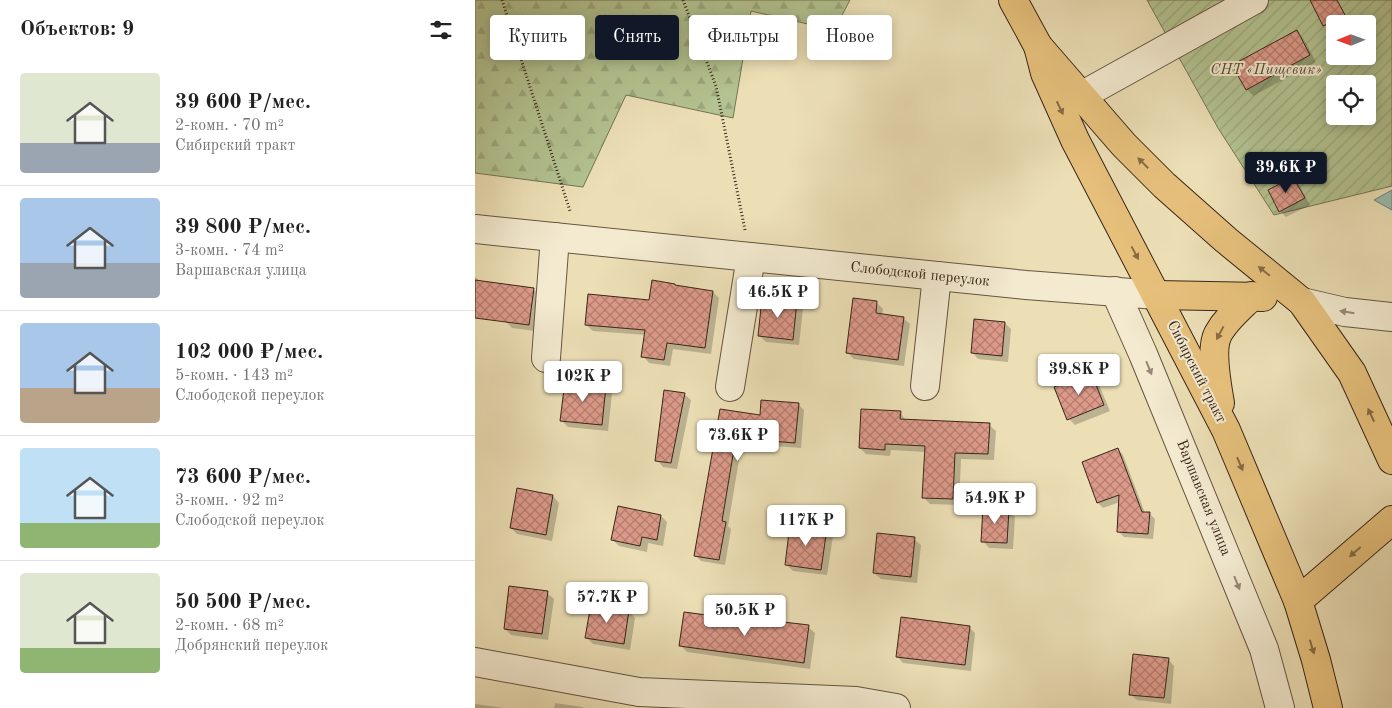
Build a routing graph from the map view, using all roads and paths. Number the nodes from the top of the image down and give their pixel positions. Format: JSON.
{"nodes":[{"id":1,"x":502,"y":0,"type":"edge"},
{"id":2,"x":683,"y":0,"type":"edge"},
{"id":3,"x":1013,"y":0,"type":"edge"},
{"id":4,"x":1254,"y":0,"type":"edge"},
{"id":5,"x":1038,"y":46,"type":"junction"},
{"id":6,"x":1081,"y":96,"type":"junction"},
{"id":7,"x":475,"y":229,"type":"edge"},
{"id":8,"x":567,"y":238,"type":"junction"},
{"id":9,"x":751,"y":257,"type":"junction"},
{"id":10,"x":937,"y":276,"type":"junction"},
{"id":11,"x":1115,"y":291,"type":"junction"},
{"id":12,"x":1157,"y":295,"type":"junction"},
{"id":13,"x":1252,"y":296,"type":"junction"},
{"id":14,"x":1302,"y":302,"type":"junction"},
{"id":15,"x":1392,"y":317,"type":"edge"},
{"id":16,"x":546,"y":358,"type":"dead end"},
{"id":17,"x":925,"y":386,"type":"dead end"},
{"id":18,"x":730,"y":387,"type":"dead end"},
{"id":19,"x":1226,"y":430,"type":"junction"},
{"id":20,"x":1392,"y":460,"type":"edge"},
{"id":21,"x":1392,"y":520,"type":"edge"},
{"id":22,"x":1298,"y":601,"type":"junction"},
{"id":23,"x":475,"y":662,"type":"edge"},
{"id":24,"x":896,"y":708,"type":"edge"},
{"id":25,"x":1280,"y":708,"type":"edge"},
{"id":26,"x":1327,"y":708,"type":"edge"}],
"edges":[{"from":1,"to":8,"type":"path"},
{"from":2,"to":9,"type":"path"},
{"from":3,"to":5,"type":"main road","name":"Сибирский тракт"},
{"from":4,"to":6,"type":"street"},
{"from":5,"to":6,"type":"main road","name":"Сибирский тракт"},
{"from":5,"to":12,"type":"main road","name":"Сибирский тракт","one_way":true},
{"from":14,"to":6,"type":"main road","name":"Сибирский тракт","one_way":true},
{"from":7,"to":8,"type":"street","name":"Слободской переулок"},
{"from":8,"to":9,"type":"street","name":"Слободской переулок"},
{"from":8,"to":16,"type":"street"},
{"from":9,"to":10,"type":"street","name":"Слободской переулок"},
{"from":9,"to":18,"type":"street"},
{"from":10,"to":11,"type":"street","name":"Слободской переулок"},
{"from":10,"to":17,"type":"street"},
{"from":11,"to":12,"type":"street","name":"Слободской переулок"},
{"from":11,"to":25,"type":"street","name":"Варшавская улица","one_way":true},
{"from":12,"to":13,"type":"main road"},
{"from":12,"to":19,"type":"main road","name":"Сибирский тракт"},
{"from":13,"to":14,"type":"main road"},
{"from":13,"to":19,"type":"main road","one_way":true},
{"from":15,"to":14,"type":"street","one_way":true},
{"from":20,"to":14,"type":"main road","name":"Сибирский тракт","one_way":true},
{"from":19,"to":22,"type":"main road","name":"Сибирский тракт","one_way":true},
{"from":21,"to":22,"type":"main road","one_way":true},
{"from":22,"to":26,"type":"main road","name":"Сибирский тракт","one_way":true},
{"from":23,"to":24,"type":"street"}]}
